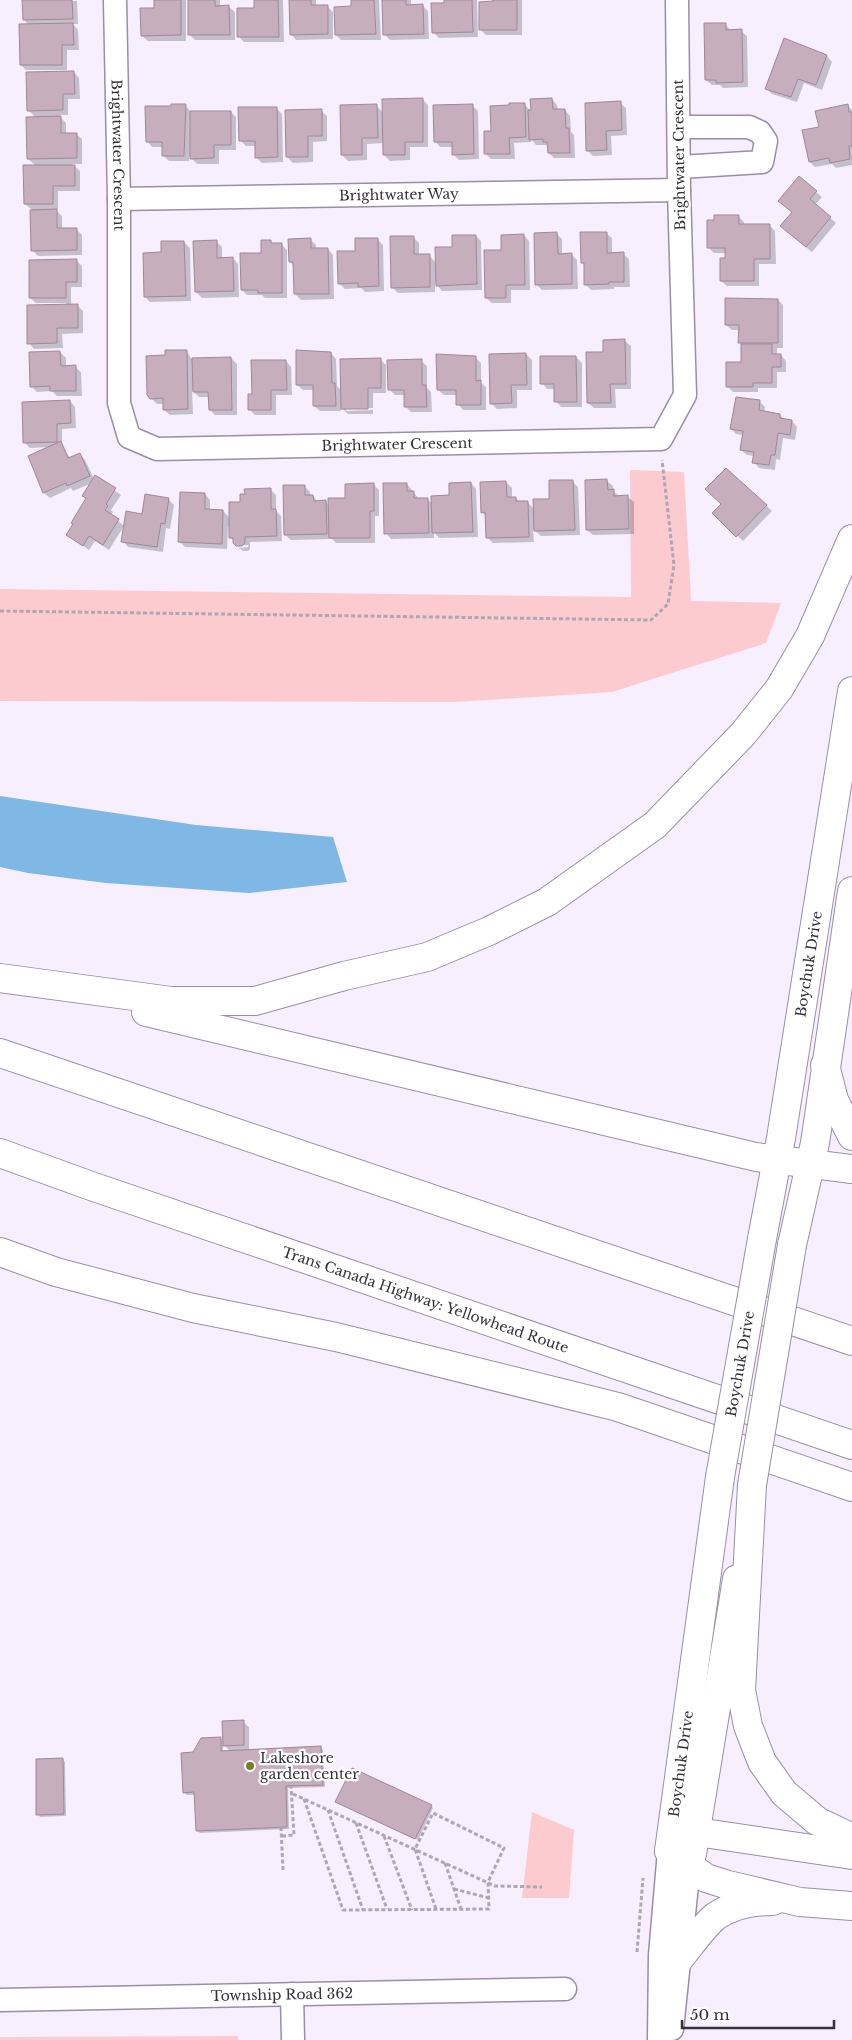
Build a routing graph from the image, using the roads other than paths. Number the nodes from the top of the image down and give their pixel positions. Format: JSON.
{"nodes":[{"id":1,"x":115,"y":0,"type":"edge"},
{"id":2,"x":677,"y":0,"type":"edge"},
{"id":3,"x":679,"y":127,"type":"junction"},
{"id":4,"x":680,"y":166,"type":"junction"},
{"id":5,"x":679,"y":190,"type":"junction"},
{"id":6,"x":119,"y":199,"type":"junction"},
{"id":7,"x":852,"y":539,"type":"edge"},
{"id":8,"x":852,"y":691,"type":"edge"},
{"id":9,"x":852,"y":891,"type":"edge"},
{"id":10,"x":5,"y":979,"type":"edge"},
{"id":11,"x":0,"y":1052,"type":"edge"},
{"id":12,"x":825,"y":1065,"type":"junction"},
{"id":13,"x":852,"y":1136,"type":"edge"},
{"id":14,"x":0,"y":1153,"type":"edge"},
{"id":15,"x":776,"y":1160,"type":"junction"},
{"id":16,"x":810,"y":1164,"type":"junction"},
{"id":17,"x":852,"y":1169,"type":"edge"},
{"id":18,"x":0,"y":1252,"type":"edge"},
{"id":19,"x":852,"y":1341,"type":"edge"},
{"id":20,"x":852,"y":1445,"type":"edge"},
{"id":21,"x":752,"y":1485,"type":"junction"},
{"id":22,"x":852,"y":1487,"type":"edge"},
{"id":23,"x":697,"y":1832,"type":"junction"},
{"id":24,"x":852,"y":1837,"type":"edge"},
{"id":25,"x":852,"y":1856,"type":"edge"},
{"id":26,"x":679,"y":1858,"type":"junction"},
{"id":27,"x":800,"y":1902,"type":"junction"},
{"id":28,"x":852,"y":1906,"type":"edge"},
{"id":29,"x":680,"y":1959,"type":"junction"},
{"id":30,"x":565,"y":1989,"type":"dead end"},
{"id":31,"x":292,"y":1994,"type":"junction"},
{"id":32,"x":0,"y":2000,"type":"edge"},
{"id":33,"x":293,"y":2040,"type":"edge"},
{"id":34,"x":659,"y":2040,"type":"edge"},
{"id":35,"x":671,"y":2040,"type":"edge"}],
"edges":[{"from":1,"to":6,"type":"street","name":"Brightwater Crescent"},
{"from":2,"to":3,"type":"street","name":"Brightwater Crescent"},
{"from":3,"to":4,"type":"street","name":"Brightwater Crescent"},
{"from":3,"to":4,"type":"street"},
{"from":4,"to":5,"type":"street","name":"Brightwater Crescent"},
{"from":5,"to":6,"type":"street","name":"Brightwater Way"},
{"from":5,"to":6,"type":"street","name":"Brightwater Crescent"},
{"from":7,"to":10,"type":"main road"},
{"from":8,"to":15,"type":"main road","name":"Boychuk Drive"},
{"from":9,"to":12,"type":"main road","name":"Boychuk Drive"},
{"from":10,"to":15,"type":"main road"},
{"from":11,"to":19,"type":"main road"},
{"from":12,"to":13,"type":"main road"},
{"from":12,"to":16,"type":"main road","name":"Boychuk Drive"},
{"from":14,"to":20,"type":"main road","name":"Trans Canada Highway: Yellowhead Route"},
{"from":15,"to":16,"type":"main road"},
{"from":15,"to":26,"type":"main road","name":"Boychuk Drive","bridge":true},
{"from":16,"to":17,"type":"main road"},
{"from":16,"to":21,"type":"main road","name":"Boychuk Drive","bridge":true},
{"from":18,"to":22,"type":"main road"},
{"from":21,"to":23,"type":"main road","name":"Boychuk Drive"},
{"from":21,"to":24,"type":"main road"},
{"from":23,"to":25,"type":"main road"},
{"from":23,"to":26,"type":"main road"},
{"from":26,"to":27,"type":"main road"},
{"from":26,"to":29,"type":"street","name":"Boychuk Drive"},
{"from":26,"to":34,"type":"street","name":"Boychuk Drive"},
{"from":27,"to":28,"type":"main road"},
{"from":27,"to":29,"type":"main road"},
{"from":29,"to":35,"type":"street","name":"Boychuk Drive"},
{"from":30,"to":31,"type":"street","name":"Township Road 362"},
{"from":31,"to":32,"type":"street","name":"Township Road 362"},
{"from":31,"to":33,"type":"street"}]}
